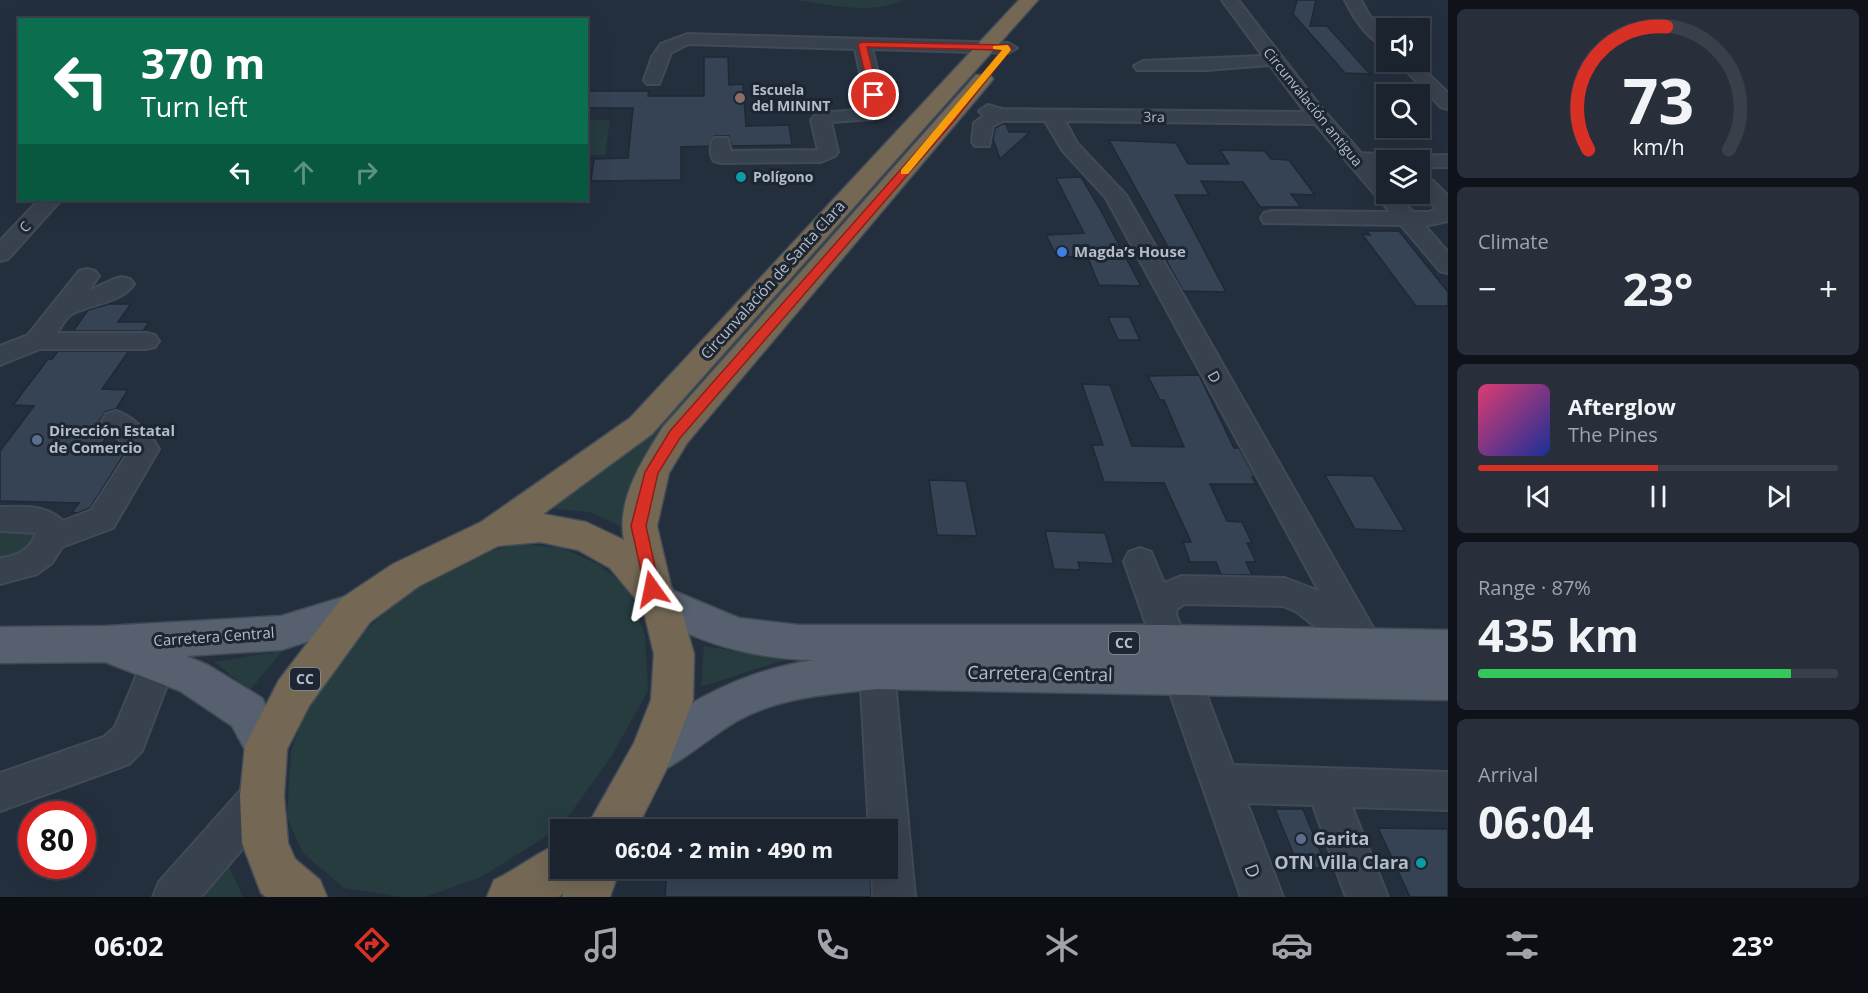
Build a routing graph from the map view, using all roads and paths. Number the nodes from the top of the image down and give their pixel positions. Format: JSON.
{"nodes":[{"id":1,"x":1230,"y":0,"type":"edge"},
{"id":2,"x":1353,"y":0,"type":"edge"},
{"id":3,"x":1037,"y":4,"type":"edge"},
{"id":4,"x":1376,"y":31,"type":"edge"},
{"id":5,"x":862,"y":44,"type":"junction"},
{"id":6,"x":906,"y":45,"type":"junction"},
{"id":7,"x":987,"y":51,"type":"junction"},
{"id":8,"x":1273,"y":60,"type":"junction"},
{"id":9,"x":1143,"y":66,"type":"dead end"},
{"id":10,"x":1416,"y":72,"type":"edge"},
{"id":11,"x":652,"y":80,"type":"dead end"},
{"id":12,"x":1448,"y":103,"type":"edge"},
{"id":13,"x":1052,"y":116,"type":"junction"},
{"id":14,"x":1320,"y":118,"type":"junction"},
{"id":15,"x":721,"y":142,"type":"dead end"},
{"id":16,"x":982,"y":142,"type":"dead end"},
{"id":17,"x":1430,"y":161,"type":"edge"},
{"id":18,"x":1448,"y":161,"type":"edge"},
{"id":19,"x":1376,"y":163,"type":"edge"},
{"id":20,"x":1359,"y":164,"type":"junction"},
{"id":21,"x":1376,"y":168,"type":"edge"},
{"id":22,"x":1430,"y":189,"type":"edge"},
{"id":23,"x":49,"y":201,"type":"edge"},
{"id":24,"x":1272,"y":218,"type":"dead end"},
{"id":25,"x":1407,"y":218,"type":"junction"},
{"id":26,"x":25,"y":227,"type":"junction"},
{"id":27,"x":0,"y":231,"type":"edge"},
{"id":28,"x":0,"y":254,"type":"edge"},
{"id":29,"x":1448,"y":266,"type":"edge"},
{"id":30,"x":87,"y":276,"type":"dead end"},
{"id":31,"x":122,"y":284,"type":"dead end"},
{"id":32,"x":62,"y":309,"type":"junction"},
{"id":33,"x":37,"y":341,"type":"junction"},
{"id":34,"x":146,"y":341,"type":"dead end"},
{"id":35,"x":0,"y":356,"type":"edge"},
{"id":36,"x":116,"y":421,"type":"dead end"},
{"id":37,"x":0,"y":519,"type":"edge"},
{"id":38,"x":493,"y":532,"type":"junction"},
{"id":39,"x":51,"y":538,"type":"junction"},
{"id":40,"x":1140,"y":561,"type":"dead end"},
{"id":41,"x":0,"y":571,"type":"edge"},
{"id":42,"x":656,"y":595,"type":"junction"},
{"id":43,"x":356,"y":610,"type":"junction"},
{"id":44,"x":106,"y":644,"type":"junction"},
{"id":45,"x":0,"y":645,"type":"edge"},
{"id":46,"x":1169,"y":646,"type":"junction"},
{"id":47,"x":1367,"y":647,"type":"junction"},
{"id":48,"x":1448,"y":648,"type":"edge"},
{"id":49,"x":158,"y":664,"type":"junction"},
{"id":50,"x":877,"y":671,"type":"junction"},
{"id":51,"x":1448,"y":681,"type":"edge"},
{"id":52,"x":266,"y":746,"type":"junction"},
{"id":53,"x":651,"y":755,"type":"junction"},
{"id":54,"x":1220,"y":783,"type":"junction"},
{"id":55,"x":1326,"y":788,"type":"junction"},
{"id":56,"x":1448,"y":791,"type":"edge"},
{"id":57,"x":0,"y":792,"type":"edge"},
{"id":58,"x":262,"y":796,"type":"junction"},
{"id":59,"x":617,"y":819,"type":"edge"},
{"id":60,"x":550,"y":874,"type":"edge"},
{"id":61,"x":593,"y":879,"type":"edge"},
{"id":62,"x":174,"y":897,"type":"edge"},
{"id":63,"x":303,"y":897,"type":"edge"},
{"id":64,"x":512,"y":897,"type":"edge"},
{"id":65,"x":586,"y":897,"type":"edge"},
{"id":66,"x":894,"y":897,"type":"edge"},
{"id":67,"x":1262,"y":897,"type":"edge"},
{"id":68,"x":1368,"y":897,"type":"edge"}],
"edges":[{"from":1,"to":8,"type":"street","name":"Circunvalación antigua"},
{"from":2,"to":4,"type":"street"},
{"from":3,"to":7,"type":"highway","name":"Circunvalación de Santa Clara"},
{"from":5,"to":6,"type":"street"},
{"from":5,"to":11,"type":"street"},
{"from":5,"to":15,"type":"street"},
{"from":6,"to":7,"type":"street"},
{"from":6,"to":7,"type":"street"},
{"from":7,"to":38,"type":"highway","name":"Circunvalación de Santa Clara"},
{"from":7,"to":42,"type":"highway","name":"Circunvalación de Santa Clara"},
{"from":8,"to":9,"type":"street"},
{"from":8,"to":14,"type":"street","name":"Circunvalación antigua"},
{"from":10,"to":12,"type":"street"},
{"from":13,"to":14,"type":"street","name":"3ra"},
{"from":13,"to":16,"type":"street","name":"3ra"},
{"from":13,"to":47,"type":"street","name":"D"},
{"from":14,"to":20,"type":"street","name":"Circunvalación antigua"},
{"from":17,"to":18,"type":"street"},
{"from":19,"to":20,"type":"street"},
{"from":20,"to":21,"type":"street"},
{"from":20,"to":25,"type":"street","name":"Circunvalación antigua"},
{"from":22,"to":25,"type":"street"},
{"from":23,"to":26,"type":"street","name":"C"},
{"from":24,"to":25,"type":"street"},
{"from":25,"to":29,"type":"street","name":"Circunvalación antigua"},
{"from":26,"to":27,"type":"street"},
{"from":26,"to":28,"type":"street","name":"C"},
{"from":30,"to":32,"type":"street"},
{"from":31,"to":32,"type":"street"},
{"from":32,"to":33,"type":"street"},
{"from":33,"to":34,"type":"street"},
{"from":33,"to":35,"type":"street"},
{"from":36,"to":39,"type":"street"},
{"from":37,"to":39,"type":"street"},
{"from":38,"to":42,"type":"highway","number":"CC"},
{"from":38,"to":43,"type":"highway","number":"CC"},
{"from":39,"to":41,"type":"street"},
{"from":40,"to":46,"type":"street","name":"D"},
{"from":42,"to":46,"type":"main road","name":"Carretera Central","number":"CC"},
{"from":42,"to":53,"type":"highway","number":"CC"},
{"from":43,"to":44,"type":"main road","name":"Carretera Central","number":"CC"},
{"from":43,"to":52,"type":"highway","number":"CC"},
{"from":44,"to":45,"type":"main road","name":"Carretera Central","number":"CC"},
{"from":44,"to":49,"type":"main road","name":"Carretera Central","number":"CC"},
{"from":46,"to":47,"type":"main road","name":"Carretera Central","number":"CC"},
{"from":46,"to":47,"type":"street"},
{"from":46,"to":50,"type":"main road","name":"Carretera Central","number":"CC"},
{"from":46,"to":51,"type":"main road","name":"Carretera Central","number":"CC"},
{"from":46,"to":54,"type":"street","name":"D"},
{"from":47,"to":48,"type":"main road","name":"Carretera Central","number":"CC"},
{"from":49,"to":52,"type":"main road","name":"Carretera Central","number":"CC"},
{"from":49,"to":57,"type":"street"},
{"from":50,"to":53,"type":"main road","name":"Carretera Central","number":"CC"},
{"from":50,"to":66,"type":"street"},
{"from":52,"to":58,"type":"highway","number":"CC"},
{"from":53,"to":59,"type":"highway","number":"CC"},
{"from":54,"to":55,"type":"street"},
{"from":54,"to":67,"type":"street","name":"D"},
{"from":55,"to":56,"type":"street"},
{"from":55,"to":68,"type":"street"},
{"from":58,"to":62,"type":"street"},
{"from":58,"to":63,"type":"highway","number":"CC"},
{"from":60,"to":64,"type":"highway"},
{"from":61,"to":65,"type":"highway"}]}
